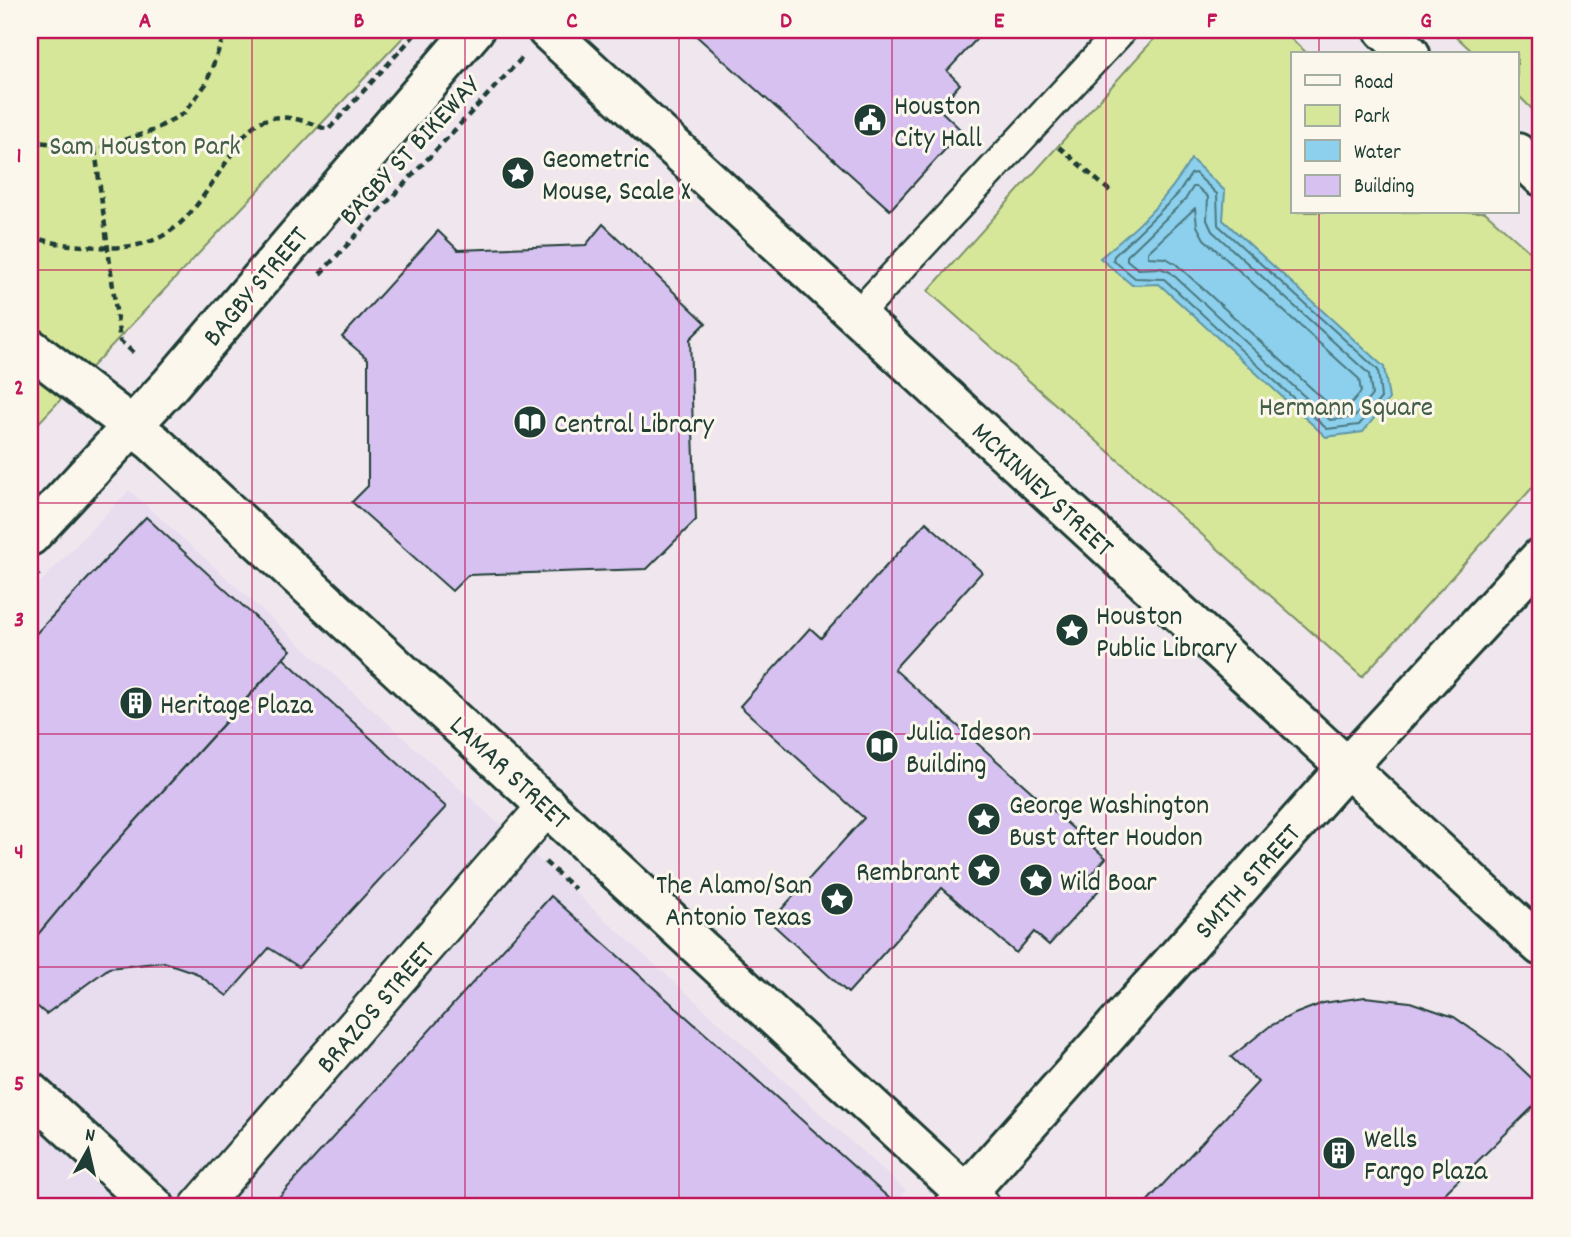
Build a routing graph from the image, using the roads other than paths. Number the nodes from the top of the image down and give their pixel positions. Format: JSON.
{"nodes":[{"id":1,"x":474,"y":30,"type":"edge"},
{"id":2,"x":547,"y":30,"type":"edge"},
{"id":3,"x":1122,"y":30,"type":"edge"},
{"id":4,"x":1384,"y":30,"type":"edge"},
{"id":5,"x":1408,"y":52,"type":"edge"},
{"id":6,"x":1518,"y":154,"type":"edge"},
{"id":7,"x":1541,"y":176,"type":"edge"},
{"id":8,"x":857,"y":315,"type":"junction"},
{"id":9,"x":30,"y":348,"type":"edge"},
{"id":10,"x":133,"y":425,"type":"junction"},
{"id":11,"x":30,"y":536,"type":"edge"},
{"id":12,"x":1541,"y":557,"type":"edge"},
{"id":13,"x":1347,"y":767,"type":"junction"},
{"id":14,"x":548,"y":805,"type":"junction"},
{"id":15,"x":1541,"y":946,"type":"edge"},
{"id":16,"x":30,"y":1092,"type":"edge"},
{"id":17,"x":967,"y":1203,"type":"edge"},
{"id":18,"x":155,"y":1207,"type":"edge"},
{"id":19,"x":200,"y":1207,"type":"edge"}],
"edges":[{"from":1,"to":10,"type":"street","name":"BAGBY STREET"},
{"from":2,"to":8,"type":"street","name":"MCKINNEY STREET"},
{"from":3,"to":8,"type":"street"},
{"from":4,"to":5,"type":"street"},
{"from":6,"to":7,"type":"street"},
{"from":8,"to":13,"type":"street","name":"MCKINNEY STREET"},
{"from":9,"to":10,"type":"street","name":"LAMAR STREET"},
{"from":10,"to":11,"type":"street","name":"BAGBY STREET"},
{"from":10,"to":14,"type":"street","name":"LAMAR STREET"},
{"from":12,"to":13,"type":"street","name":"SMITH STREET"},
{"from":13,"to":15,"type":"street","name":"MCKINNEY STREET"},
{"from":13,"to":17,"type":"street","name":"SMITH STREET"},
{"from":14,"to":17,"type":"street","name":"LAMAR STREET"},
{"from":14,"to":19,"type":"street","name":"BRAZOS STREET"},
{"from":16,"to":18,"type":"street"}]}
